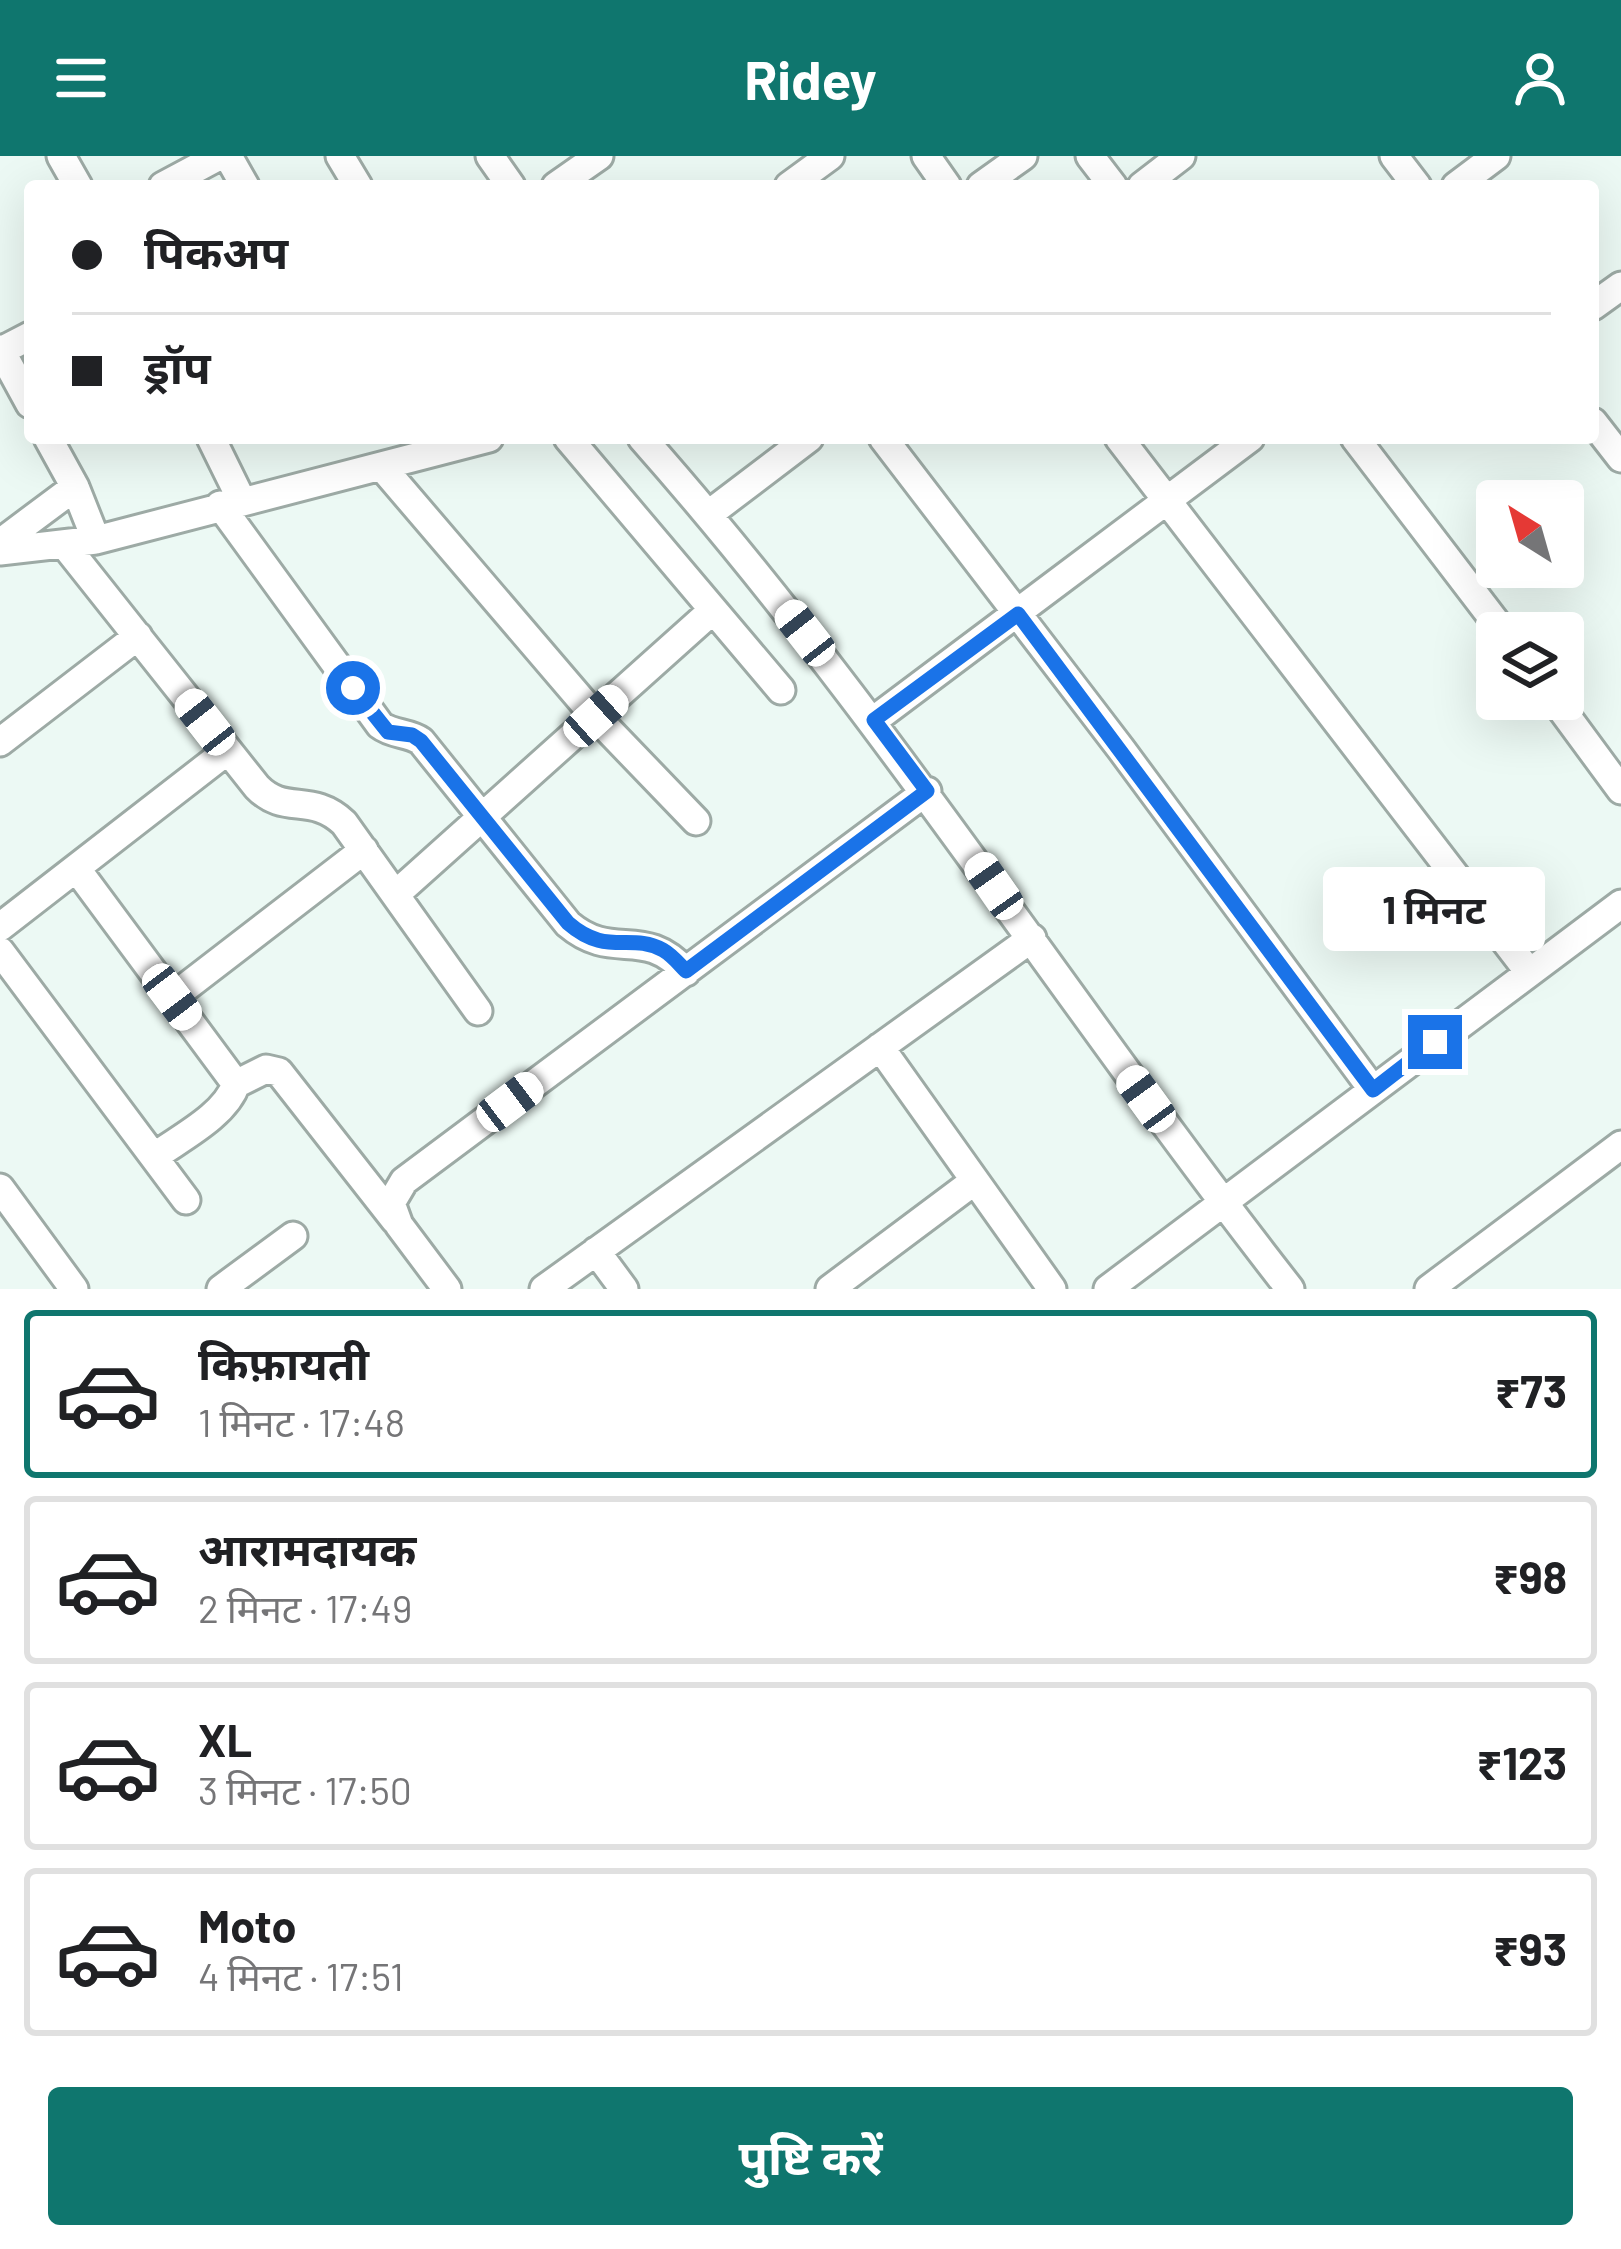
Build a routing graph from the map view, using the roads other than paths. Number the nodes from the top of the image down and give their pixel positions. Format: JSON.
{"nodes":[{"id":1,"x":219,"y":156,"type":"edge"},
{"id":2,"x":599,"y":156,"type":"edge"},
{"id":3,"x":830,"y":156,"type":"edge"},
{"id":4,"x":1023,"y":156,"type":"edge"},
{"id":5,"x":1090,"y":156,"type":"edge"},
{"id":6,"x":1181,"y":156,"type":"edge"},
{"id":7,"x":1394,"y":156,"type":"edge"},
{"id":8,"x":1496,"y":156,"type":"edge"},
{"id":9,"x":174,"y":180,"type":"edge"},
{"id":10,"x":565,"y":180,"type":"edge"},
{"id":11,"x":797,"y":180,"type":"edge"},
{"id":12,"x":989,"y":180,"type":"edge"},
{"id":13,"x":1108,"y":180,"type":"edge"},
{"id":14,"x":1155,"y":180,"type":"edge"},
{"id":15,"x":1412,"y":180,"type":"edge"},
{"id":16,"x":1464,"y":180,"type":"edge"},
{"id":17,"x":1,"y":350,"type":"edge"},
{"id":18,"x":24,"y":393,"type":"edge"},
{"id":19,"x":1599,"y":430,"type":"edge"},
{"id":20,"x":52,"y":444,"type":"edge"},
{"id":21,"x":213,"y":444,"type":"edge"},
{"id":22,"x":444,"y":444,"type":"edge"},
{"id":23,"x":573,"y":444,"type":"edge"},
{"id":24,"x":647,"y":444,"type":"edge"},
{"id":25,"x":801,"y":444,"type":"edge"},
{"id":26,"x":888,"y":444,"type":"edge"},
{"id":27,"x":1123,"y":444,"type":"edge"},
{"id":28,"x":1242,"y":444,"type":"edge"},
{"id":29,"x":1360,"y":444,"type":"edge"},
{"id":30,"x":414,"y":448,"type":"edge"},
{"id":31,"x":1621,"y":458,"type":"edge"},
{"id":32,"x":383,"y":468,"type":"junction"},
{"id":33,"x":75,"y":487,"type":"junction"},
{"id":34,"x":1165,"y":500,"type":"junction"},
{"id":35,"x":230,"y":502,"type":"junction"},
{"id":36,"x":709,"y":514,"type":"junction"},
{"id":37,"x":96,"y":540,"type":"junction"},
{"id":38,"x":64,"y":544,"type":"junction"},
{"id":39,"x":0,"y":547,"type":"edge"},
{"id":40,"x":713,"y":610,"type":"junction"},
{"id":41,"x":1488,"y":612,"type":"edge"},
{"id":42,"x":1018,"y":614,"type":"junction"},
{"id":43,"x":137,"y":636,"type":"junction"},
{"id":44,"x":781,"y":690,"type":"dead end"},
{"id":45,"x":596,"y":716,"type":"junction"},
{"id":46,"x":874,"y":720,"type":"junction"},
{"id":47,"x":1569,"y":720,"type":"edge"},
{"id":48,"x":0,"y":742,"type":"edge"},
{"id":49,"x":227,"y":751,"type":"junction"},
{"id":50,"x":1621,"y":790,"type":"edge"},
{"id":51,"x":927,"y":791,"type":"junction"},
{"id":52,"x":483,"y":817,"type":"junction"},
{"id":53,"x":696,"y":821,"type":"dead end"},
{"id":54,"x":364,"y":850,"type":"junction"},
{"id":55,"x":76,"y":868,"type":"junction"},
{"id":56,"x":396,"y":894,"type":"junction"},
{"id":57,"x":1621,"y":904,"type":"edge"},
{"id":58,"x":0,"y":927,"type":"edge"},
{"id":59,"x":1032,"y":938,"type":"junction"},
{"id":60,"x":0,"y":951,"type":"edge"},
{"id":61,"x":686,"y":971,"type":"junction"},
{"id":62,"x":1529,"y":972,"type":"junction"},
{"id":63,"x":25,"y":984,"type":"junction"},
{"id":64,"x":172,"y":997,"type":"junction"},
{"id":65,"x":0,"y":1002,"type":"edge"},
{"id":66,"x":478,"y":1011,"type":"dead end"},
{"id":67,"x":880,"y":1047,"type":"junction"},
{"id":68,"x":236,"y":1084,"type":"junction"},
{"id":69,"x":1373,"y":1090,"type":"junction"},
{"id":70,"x":1621,"y":1145,"type":"edge"},
{"id":71,"x":154,"y":1157,"type":"junction"},
{"id":72,"x":973,"y":1181,"type":"junction"},
{"id":73,"x":0,"y":1188,"type":"edge"},
{"id":74,"x":186,"y":1200,"type":"dead end"},
{"id":75,"x":1222,"y":1202,"type":"junction"},
{"id":76,"x":399,"y":1225,"type":"junction"},
{"id":77,"x":293,"y":1236,"type":"dead end"},
{"id":78,"x":596,"y":1251,"type":"junction"},
{"id":79,"x":74,"y":1289,"type":"edge"},
{"id":80,"x":221,"y":1289,"type":"edge"},
{"id":81,"x":447,"y":1289,"type":"edge"},
{"id":82,"x":544,"y":1289,"type":"edge"},
{"id":83,"x":624,"y":1289,"type":"edge"},
{"id":84,"x":830,"y":1289,"type":"edge"},
{"id":85,"x":1052,"y":1289,"type":"edge"},
{"id":86,"x":1108,"y":1289,"type":"edge"},
{"id":87,"x":1290,"y":1289,"type":"edge"},
{"id":88,"x":1429,"y":1289,"type":"edge"}],
"edges":[{"from":1,"to":9,"type":"street"},
{"from":2,"to":10,"type":"street"},
{"from":3,"to":11,"type":"street"},
{"from":4,"to":12,"type":"street"},
{"from":5,"to":13,"type":"street"},
{"from":6,"to":14,"type":"street"},
{"from":7,"to":15,"type":"street"},
{"from":8,"to":16,"type":"street"},
{"from":17,"to":18,"type":"street"},
{"from":19,"to":31,"type":"street"},
{"from":20,"to":33,"type":"street"},
{"from":21,"to":35,"type":"street"},
{"from":22,"to":30,"type":"street"},
{"from":23,"to":40,"type":"street"},
{"from":24,"to":36,"type":"street"},
{"from":25,"to":36,"type":"street"},
{"from":26,"to":42,"type":"street"},
{"from":27,"to":34,"type":"street"},
{"from":28,"to":34,"type":"street"},
{"from":29,"to":41,"type":"street"},
{"from":30,"to":32,"type":"street"},
{"from":32,"to":35,"type":"street"},
{"from":32,"to":45,"type":"street"},
{"from":33,"to":37,"type":"street"},
{"from":33,"to":39,"type":"street"},
{"from":34,"to":42,"type":"street"},
{"from":34,"to":62,"type":"street"},
{"from":35,"to":37,"type":"street"},
{"from":35,"to":52,"type":"street"},
{"from":36,"to":46,"type":"street"},
{"from":37,"to":38,"type":"street"},
{"from":38,"to":39,"type":"street"},
{"from":38,"to":43,"type":"street"},
{"from":40,"to":44,"type":"street"},
{"from":40,"to":45,"type":"street"},
{"from":42,"to":46,"type":"street"},
{"from":42,"to":69,"type":"street"},
{"from":43,"to":48,"type":"street"},
{"from":43,"to":49,"type":"street"},
{"from":45,"to":52,"type":"street"},
{"from":45,"to":53,"type":"street"},
{"from":46,"to":51,"type":"street"},
{"from":47,"to":50,"type":"street"},
{"from":49,"to":54,"type":"street"},
{"from":49,"to":55,"type":"street"},
{"from":51,"to":59,"type":"street"},
{"from":51,"to":61,"type":"street"},
{"from":52,"to":56,"type":"street"},
{"from":52,"to":61,"type":"street"},
{"from":54,"to":56,"type":"street"},
{"from":54,"to":64,"type":"street"},
{"from":55,"to":58,"type":"street"},
{"from":55,"to":64,"type":"street"},
{"from":56,"to":66,"type":"street"},
{"from":57,"to":62,"type":"street"},
{"from":59,"to":67,"type":"street"},
{"from":59,"to":75,"type":"street"},
{"from":60,"to":63,"type":"street"},
{"from":61,"to":76,"type":"street"},
{"from":62,"to":69,"type":"street"},
{"from":63,"to":65,"type":"street"},
{"from":63,"to":71,"type":"street"},
{"from":64,"to":68,"type":"street"},
{"from":67,"to":72,"type":"street"},
{"from":67,"to":78,"type":"street"},
{"from":68,"to":71,"type":"street"},
{"from":68,"to":76,"type":"street"},
{"from":69,"to":75,"type":"street"},
{"from":70,"to":88,"type":"street"},
{"from":71,"to":74,"type":"street"},
{"from":72,"to":84,"type":"street"},
{"from":72,"to":85,"type":"street"},
{"from":73,"to":79,"type":"street"},
{"from":75,"to":86,"type":"street"},
{"from":75,"to":87,"type":"street"},
{"from":76,"to":81,"type":"street"},
{"from":77,"to":80,"type":"street"},
{"from":78,"to":82,"type":"street"},
{"from":78,"to":83,"type":"street"}]}
